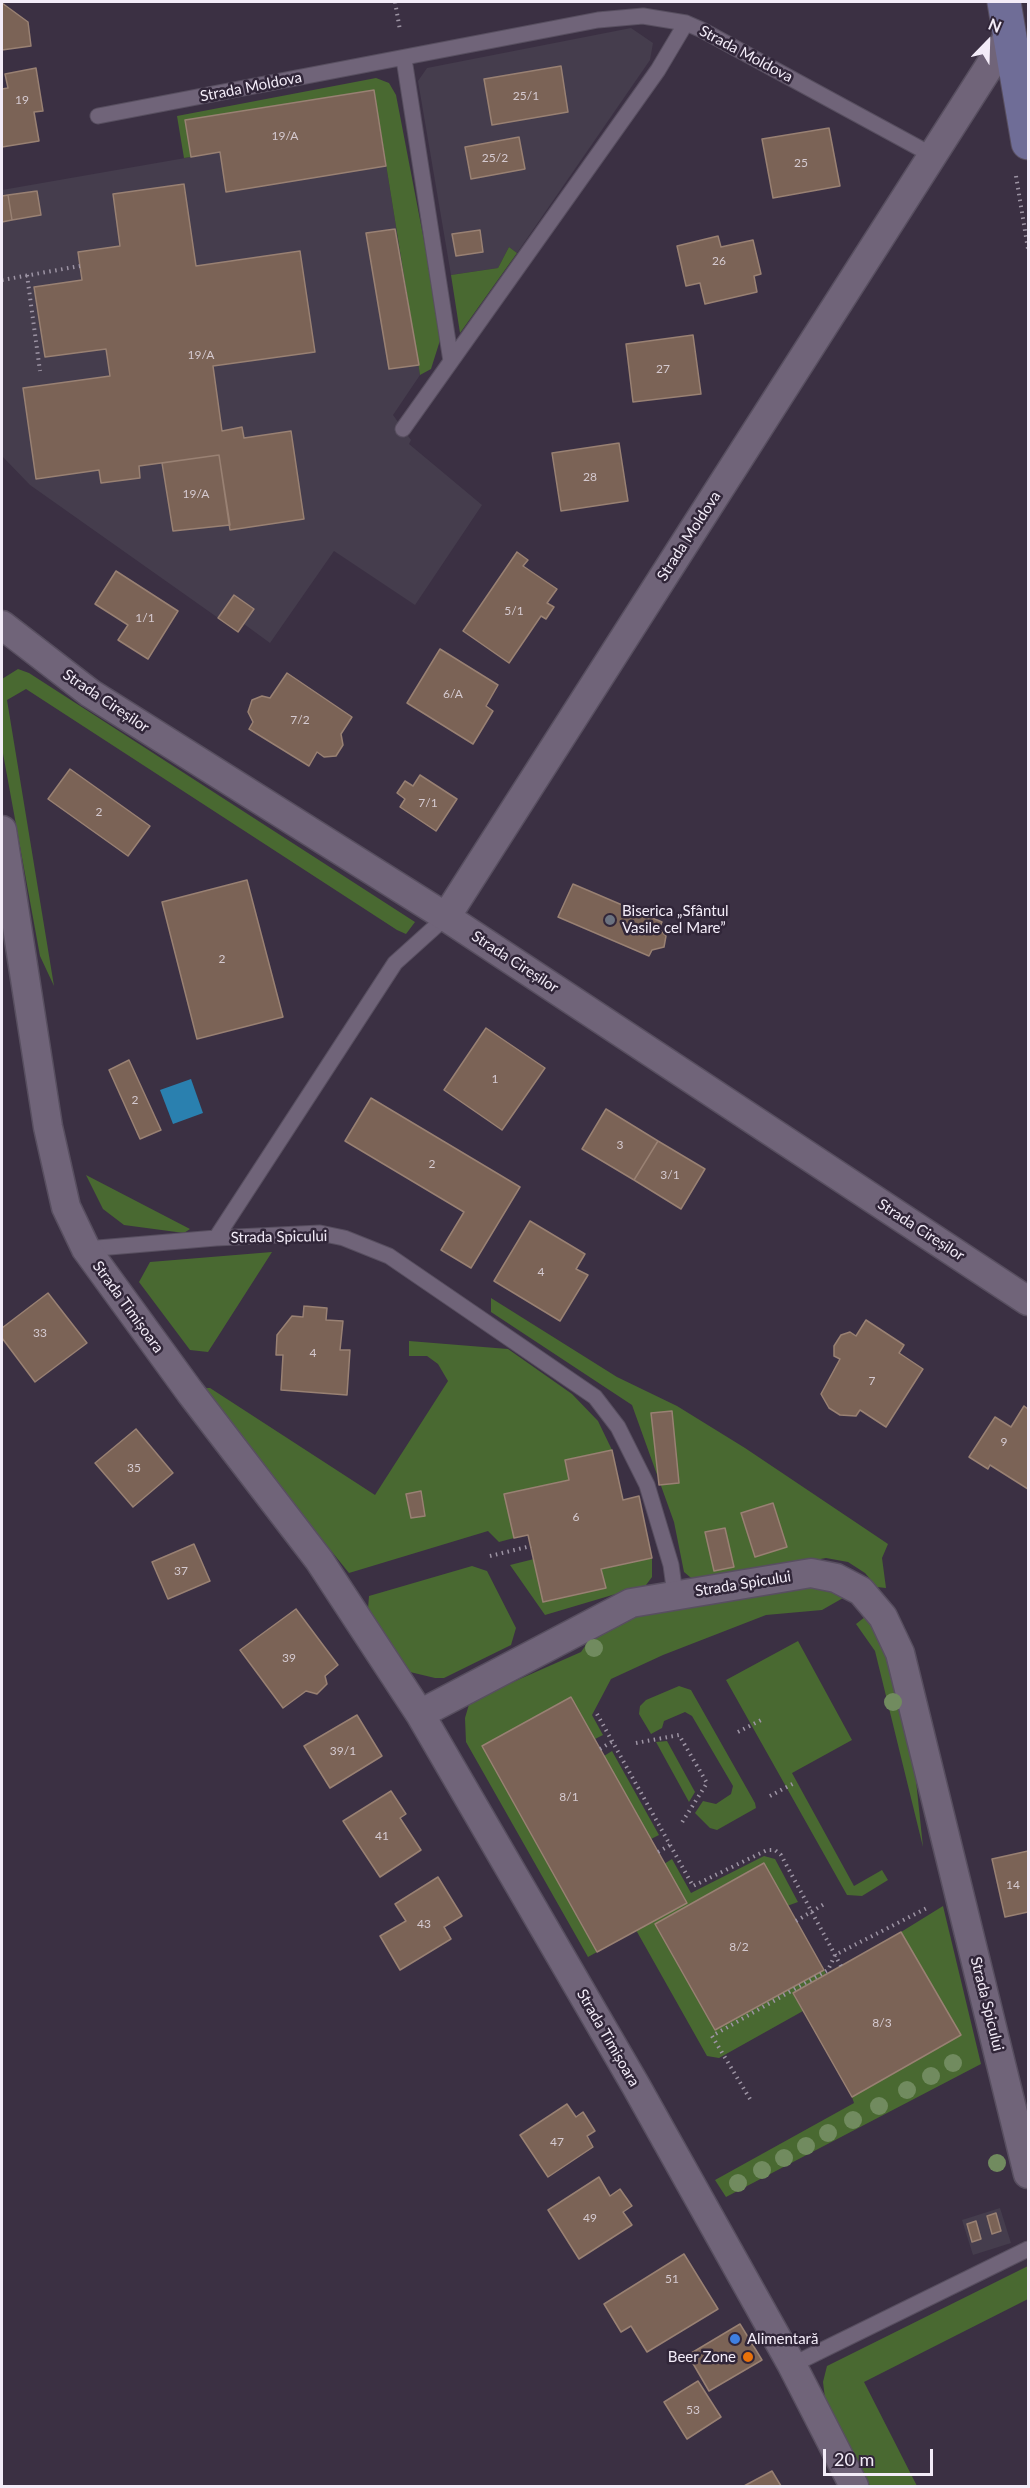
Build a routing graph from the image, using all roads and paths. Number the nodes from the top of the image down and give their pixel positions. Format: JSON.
{"nodes":[{"id":1,"x":1004,"y":2,"type":"edge"},
{"id":2,"x":686,"y":23,"type":"junction"},
{"id":3,"x":1010,"y":34,"type":"junction"},
{"id":4,"x":404,"y":59,"type":"junction"},
{"id":5,"x":98,"y":116,"type":"dead end"},
{"id":6,"x":1029,"y":142,"type":"edge"},
{"id":7,"x":932,"y":155,"type":"junction"},
{"id":8,"x":80,"y":266,"type":"dead end"},
{"id":9,"x":27,"y":275,"type":"junction"},
{"id":10,"x":2,"y":280,"type":"edge"},
{"id":11,"x":451,"y":361,"type":"junction"},
{"id":12,"x":40,"y":371,"type":"dead end"},
{"id":13,"x":403,"y":429,"type":"dead end"},
{"id":14,"x":2,"y":625,"type":"edge"},
{"id":15,"x":2,"y":830,"type":"edge"},
{"id":16,"x":446,"y":917,"type":"junction"},
{"id":17,"x":216,"y":1238,"type":"junction"},
{"id":18,"x":86,"y":1249,"type":"junction"},
{"id":19,"x":1029,"y":1301,"type":"edge"},
{"id":20,"x":531,"y":1546,"type":"dead end"},
{"id":21,"x":490,"y":1556,"type":"dead end"},
{"id":22,"x":675,"y":1594,"type":"junction"},
{"id":23,"x":420,"y":1714,"type":"junction"},
{"id":24,"x":597,"y":1714,"type":"dead end"},
{"id":25,"x":763,"y":1719,"type":"dead end"},
{"id":26,"x":738,"y":1732,"type":"dead end"},
{"id":27,"x":613,"y":1741,"type":"junction"},
{"id":28,"x":636,"y":1743,"type":"dead end"},
{"id":29,"x":600,"y":1749,"type":"dead end"},
{"id":30,"x":796,"y":1782,"type":"dead end"},
{"id":31,"x":770,"y":1796,"type":"dead end"},
{"id":32,"x":681,"y":1824,"type":"dead end"},
{"id":33,"x":670,"y":1845,"type":"junction"},
{"id":34,"x":658,"y":1852,"type":"dead end"},
{"id":35,"x":961,"y":1898,"type":"junction"},
{"id":36,"x":826,"y":1903,"type":"dead end"},
{"id":37,"x":811,"y":1912,"type":"junction"},
{"id":38,"x":796,"y":1921,"type":"dead end"},
{"id":39,"x":835,"y":1955,"type":"junction"},
{"id":40,"x":841,"y":1966,"type":"dead end"},
{"id":41,"x":750,"y":2099,"type":"dead end"},
{"id":42,"x":1029,"y":2174,"type":"edge"},
{"id":43,"x":1029,"y":2249,"type":"edge"},
{"id":44,"x":792,"y":2365,"type":"junction"},
{"id":45,"x":854,"y":2487,"type":"edge"}],
"edges":[{"from":1,"to":3,"type":"street"},
{"from":2,"to":4,"type":"lane","name":"Strada Moldova"},
{"from":2,"to":7,"type":"lane","name":"Strada Moldova"},
{"from":2,"to":11,"type":"lane","name":"Strada Moldova"},
{"from":3,"to":6,"type":"street"},
{"from":3,"to":7,"type":"street","name":"Strada Moldova"},
{"from":4,"to":5,"type":"lane","name":"Strada Moldova"},
{"from":4,"to":11,"type":"lane"},
{"from":7,"to":16,"type":"street","name":"Strada Moldova"},
{"from":8,"to":9,"type":"path"},
{"from":9,"to":10,"type":"path"},
{"from":9,"to":12,"type":"path"},
{"from":11,"to":13,"type":"lane","name":"Strada Moldova"},
{"from":14,"to":16,"type":"street","name":"Strada Cireșilor"},
{"from":15,"to":18,"type":"street","name":"Strada Timișoara"},
{"from":16,"to":17,"type":"lane"},
{"from":16,"to":19,"type":"street","name":"Strada Cireșilor"},
{"from":17,"to":18,"type":"lane","name":"Strada Spicului"},
{"from":17,"to":22,"type":"lane","name":"Strada Spicului"},
{"from":18,"to":23,"type":"street","name":"Strada Timișoara"},
{"from":20,"to":21,"type":"path"},
{"from":22,"to":23,"type":"street"},
{"from":22,"to":35,"type":"street","name":"Strada Spicului"},
{"from":23,"to":44,"type":"street","name":"Strada Timișoara"},
{"from":24,"to":27,"type":"path"},
{"from":25,"to":26,"type":"path"},
{"from":27,"to":29,"type":"path"},
{"from":27,"to":33,"type":"path"},
{"from":28,"to":32,"type":"path"},
{"from":30,"to":31,"type":"path"},
{"from":33,"to":34,"type":"path"},
{"from":33,"to":37,"type":"path"},
{"from":35,"to":39,"type":"path"},
{"from":35,"to":42,"type":"street","name":"Strada Spicului"},
{"from":36,"to":37,"type":"path"},
{"from":37,"to":38,"type":"path"},
{"from":37,"to":39,"type":"path"},
{"from":39,"to":40,"type":"path"},
{"from":39,"to":41,"type":"path"},
{"from":43,"to":44,"type":"lane"},
{"from":44,"to":45,"type":"street","name":"Strada Timișoara"}]}
